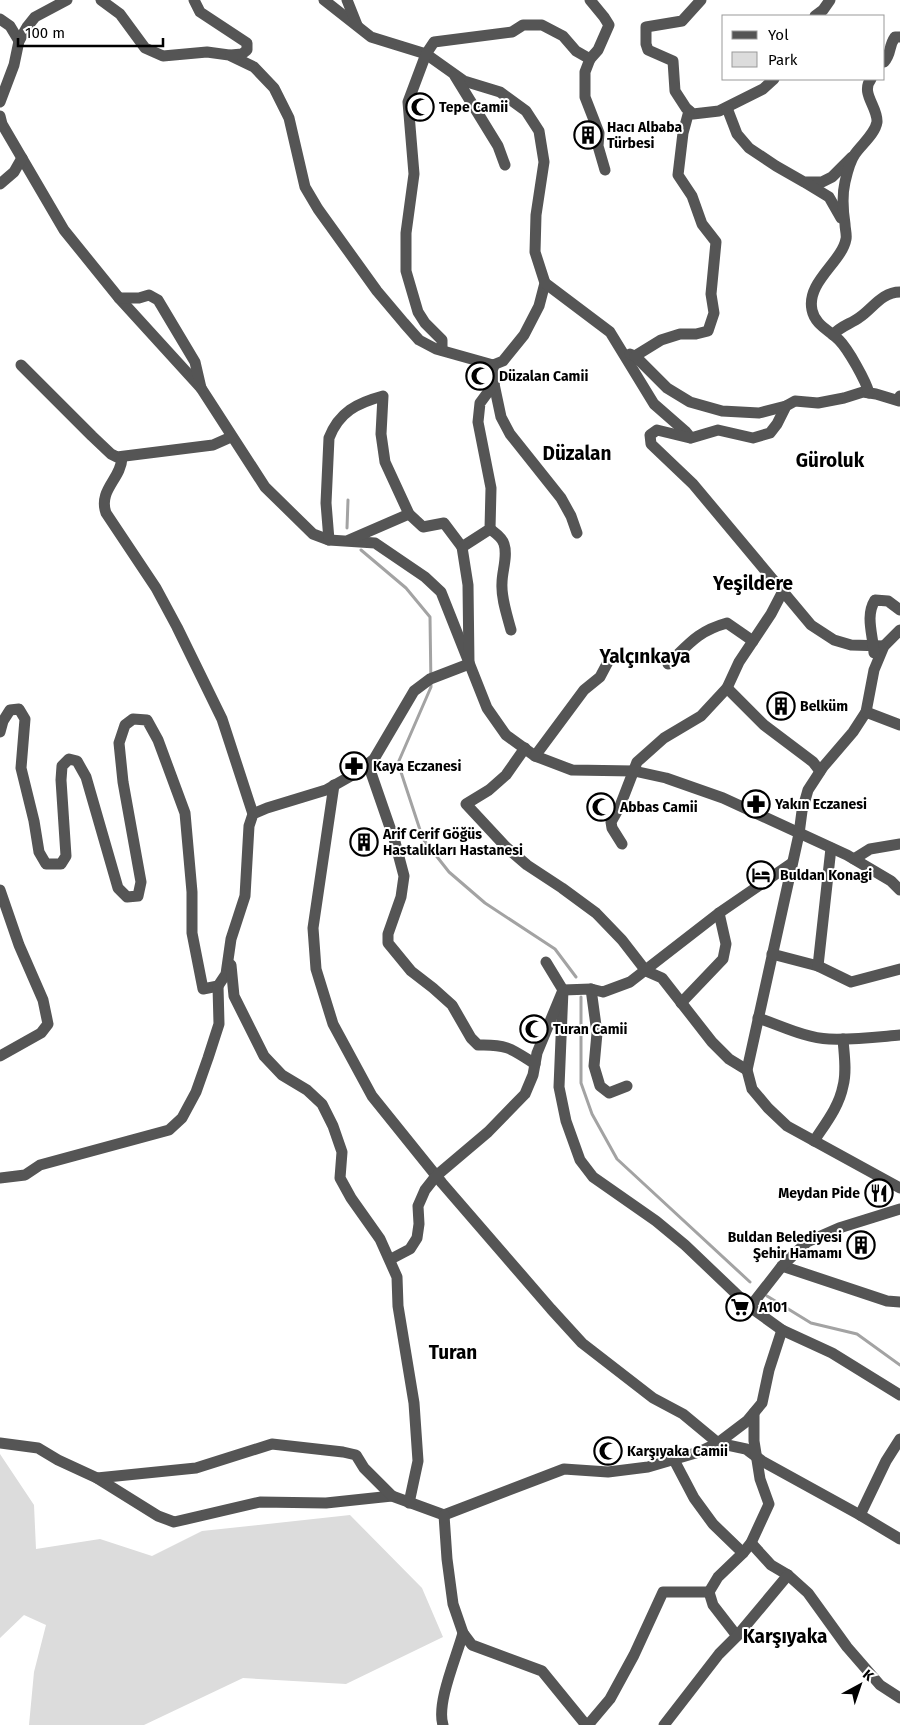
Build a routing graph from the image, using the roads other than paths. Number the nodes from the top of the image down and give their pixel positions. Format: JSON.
{"nodes":[{"id":1,"x":67,"y":0,"type":"edge"},
{"id":2,"x":101,"y":0,"type":"edge"},
{"id":3,"x":194,"y":0,"type":"edge"},
{"id":4,"x":324,"y":0,"type":"edge"},
{"id":5,"x":347,"y":0,"type":"edge"},
{"id":6,"x":590,"y":0,"type":"edge"},
{"id":7,"x":701,"y":0,"type":"edge"},
{"id":8,"x":830,"y":0,"type":"edge"},
{"id":9,"x":816,"y":15,"type":"edge"},
{"id":10,"x":0,"y":19,"type":"edge"},
{"id":11,"x":358,"y":27,"type":"junction"},
{"id":12,"x":900,"y":37,"type":"edge"},
{"id":13,"x":18,"y":41,"type":"junction"},
{"id":14,"x":426,"y":54,"type":"junction"},
{"id":15,"x":229,"y":55,"type":"junction"},
{"id":16,"x":590,"y":59,"type":"junction"},
{"id":17,"x":885,"y":61,"type":"edge"},
{"id":18,"x":455,"y":75,"type":"junction"},
{"id":19,"x":773,"y":80,"type":"edge"},
{"id":20,"x":870,"y":80,"type":"edge"},
{"id":21,"x":0,"y":102,"type":"edge"},
{"id":22,"x":727,"y":108,"type":"junction"},
{"id":23,"x":689,"y":111,"type":"junction"},
{"id":24,"x":0,"y":116,"type":"edge"},
{"id":25,"x":854,"y":155,"type":"junction"},
{"id":26,"x":22,"y":158,"type":"junction"},
{"id":27,"x":505,"y":165,"type":"dead end"},
{"id":28,"x":606,"y":170,"type":"dead end"},
{"id":29,"x":804,"y":182,"type":"junction"},
{"id":30,"x":0,"y":184,"type":"edge"},
{"id":31,"x":845,"y":224,"type":"junction"},
{"id":32,"x":545,"y":283,"type":"junction"},
{"id":33,"x":900,"y":292,"type":"edge"},
{"id":34,"x":119,"y":298,"type":"junction"},
{"id":35,"x":833,"y":335,"type":"junction"},
{"id":36,"x":442,"y":350,"type":"junction"},
{"id":37,"x":622,"y":351,"type":"junction"},
{"id":38,"x":635,"y":356,"type":"junction"},
{"id":39,"x":21,"y":364,"type":"dead end"},
{"id":40,"x":493,"y":365,"type":"junction"},
{"id":41,"x":494,"y":384,"type":"junction"},
{"id":42,"x":201,"y":388,"type":"junction"},
{"id":43,"x":869,"y":393,"type":"junction"},
{"id":44,"x":900,"y":396,"type":"edge"},
{"id":45,"x":786,"y":406,"type":"junction"},
{"id":46,"x":231,"y":437,"type":"junction"},
{"id":47,"x":691,"y":438,"type":"junction"},
{"id":48,"x":122,"y":458,"type":"junction"},
{"id":49,"x":409,"y":514,"type":"junction"},
{"id":50,"x":490,"y":529,"type":"junction"},
{"id":51,"x":577,"y":533,"type":"dead end"},
{"id":52,"x":329,"y":540,"type":"junction"},
{"id":53,"x":347,"y":540,"type":"junction"},
{"id":54,"x":462,"y":547,"type":"junction"},
{"id":55,"x":782,"y":591,"type":"junction"},
{"id":56,"x":900,"y":610,"type":"edge"},
{"id":57,"x":511,"y":630,"type":"dead end"},
{"id":58,"x":900,"y":630,"type":"edge"},
{"id":59,"x":752,"y":641,"type":"junction"},
{"id":60,"x":879,"y":646,"type":"junction"},
{"id":61,"x":609,"y":660,"type":"dead end"},
{"id":62,"x":469,"y":664,"type":"junction"},
{"id":63,"x":668,"y":664,"type":"dead end"},
{"id":64,"x":727,"y":688,"type":"junction"},
{"id":65,"x":866,"y":712,"type":"junction"},
{"id":66,"x":900,"y":725,"type":"edge"},
{"id":67,"x":0,"y":732,"type":"edge"},
{"id":68,"x":525,"y":748,"type":"junction"},
{"id":69,"x":535,"y":756,"type":"junction"},
{"id":70,"x":368,"y":764,"type":"junction"},
{"id":71,"x":634,"y":771,"type":"junction"},
{"id":72,"x":820,"y":771,"type":"junction"},
{"id":73,"x":334,"y":785,"type":"junction"},
{"id":74,"x":253,"y":814,"type":"junction"},
{"id":75,"x":802,"y":835,"type":"junction"},
{"id":76,"x":622,"y":844,"type":"dead end"},
{"id":77,"x":900,"y":844,"type":"edge"},
{"id":78,"x":831,"y":848,"type":"junction"},
{"id":79,"x":854,"y":859,"type":"junction"},
{"id":80,"x":792,"y":863,"type":"junction"},
{"id":81,"x":0,"y":890,"type":"edge"},
{"id":82,"x":900,"y":890,"type":"edge"},
{"id":83,"x":720,"y":913,"type":"junction"},
{"id":84,"x":230,"y":949,"type":"junction"},
{"id":85,"x":772,"y":954,"type":"junction"},
{"id":86,"x":546,"y":962,"type":"dead end"},
{"id":87,"x":818,"y":966,"type":"junction"},
{"id":88,"x":900,"y":969,"type":"edge"},
{"id":89,"x":646,"y":971,"type":"junction"},
{"id":90,"x":218,"y":986,"type":"junction"},
{"id":91,"x":591,"y":989,"type":"junction"},
{"id":92,"x":563,"y":990,"type":"junction"},
{"id":93,"x":682,"y":1003,"type":"junction"},
{"id":94,"x":758,"y":1018,"type":"junction"},
{"id":95,"x":900,"y":1034,"type":"edge"},
{"id":96,"x":843,"y":1039,"type":"junction"},
{"id":97,"x":0,"y":1056,"type":"edge"},
{"id":98,"x":536,"y":1064,"type":"junction"},
{"id":99,"x":747,"y":1070,"type":"junction"},
{"id":100,"x":627,"y":1086,"type":"dead end"},
{"id":101,"x":814,"y":1142,"type":"junction"},
{"id":102,"x":436,"y":1176,"type":"junction"},
{"id":103,"x":0,"y":1178,"type":"edge"},
{"id":104,"x":900,"y":1188,"type":"edge"},
{"id":105,"x":900,"y":1209,"type":"edge"},
{"id":106,"x":391,"y":1259,"type":"junction"},
{"id":107,"x":782,"y":1266,"type":"junction"},
{"id":108,"x":900,"y":1302,"type":"edge"},
{"id":109,"x":750,"y":1307,"type":"junction"},
{"id":110,"x":782,"y":1330,"type":"junction"},
{"id":111,"x":900,"y":1395,"type":"edge"},
{"id":112,"x":754,"y":1413,"type":"junction"},
{"id":113,"x":900,"y":1439,"type":"edge"},
{"id":114,"x":718,"y":1442,"type":"junction"},
{"id":115,"x":0,"y":1443,"type":"edge"},
{"id":116,"x":757,"y":1457,"type":"junction"},
{"id":117,"x":674,"y":1460,"type":"junction"},
{"id":118,"x":97,"y":1478,"type":"junction"},
{"id":119,"x":392,"y":1496,"type":"junction"},
{"id":120,"x":409,"y":1504,"type":"junction"},
{"id":121,"x":444,"y":1514,"type":"junction"},
{"id":122,"x":860,"y":1515,"type":"junction"},
{"id":123,"x":900,"y":1539,"type":"edge"},
{"id":124,"x":751,"y":1543,"type":"junction"},
{"id":125,"x":743,"y":1553,"type":"junction"},
{"id":126,"x":788,"y":1575,"type":"junction"},
{"id":127,"x":709,"y":1592,"type":"junction"},
{"id":128,"x":463,"y":1633,"type":"junction"},
{"id":129,"x":736,"y":1636,"type":"junction"},
{"id":130,"x":900,"y":1698,"type":"edge"},
{"id":131,"x":443,"y":1725,"type":"edge"},
{"id":132,"x":587,"y":1725,"type":"edge"},
{"id":133,"x":664,"y":1725,"type":"edge"}],
"edges":[{"from":1,"to":13,"type":"street"},
{"from":2,"to":15,"type":"street"},
{"from":3,"to":15,"type":"street"},
{"from":4,"to":11,"type":"street"},
{"from":5,"to":11,"type":"street"},
{"from":6,"to":16,"type":"street"},
{"from":7,"to":23,"type":"street"},
{"from":8,"to":9,"type":"street"},
{"from":10,"to":13,"type":"street"},
{"from":11,"to":14,"type":"street"},
{"from":12,"to":17,"type":"street"},
{"from":13,"to":21,"type":"street"},
{"from":14,"to":16,"type":"street"},
{"from":14,"to":18,"type":"street"},
{"from":14,"to":36,"type":"street"},
{"from":15,"to":36,"type":"street"},
{"from":16,"to":28,"type":"street"},
{"from":18,"to":27,"type":"street"},
{"from":18,"to":32,"type":"street"},
{"from":19,"to":22,"type":"street"},
{"from":20,"to":25,"type":"street"},
{"from":22,"to":23,"type":"street"},
{"from":22,"to":29,"type":"street"},
{"from":23,"to":38,"type":"street"},
{"from":24,"to":26,"type":"street"},
{"from":25,"to":29,"type":"street"},
{"from":25,"to":31,"type":"street"},
{"from":26,"to":30,"type":"street"},
{"from":26,"to":34,"type":"street"},
{"from":29,"to":31,"type":"street"},
{"from":31,"to":35,"type":"street"},
{"from":32,"to":37,"type":"street"},
{"from":32,"to":40,"type":"street"},
{"from":33,"to":35,"type":"street"},
{"from":34,"to":42,"type":"street"},
{"from":34,"to":42,"type":"street"},
{"from":35,"to":43,"type":"street"},
{"from":36,"to":40,"type":"street"},
{"from":37,"to":38,"type":"street"},
{"from":37,"to":47,"type":"street"},
{"from":38,"to":45,"type":"street"},
{"from":39,"to":48,"type":"street"},
{"from":40,"to":41,"type":"street"},
{"from":41,"to":50,"type":"street"},
{"from":41,"to":51,"type":"street"},
{"from":42,"to":46,"type":"street"},
{"from":43,"to":44,"type":"street"},
{"from":43,"to":45,"type":"street"},
{"from":45,"to":47,"type":"street"},
{"from":46,"to":48,"type":"street"},
{"from":46,"to":52,"type":"street"},
{"from":47,"to":55,"type":"street"},
{"from":48,"to":74,"type":"street"},
{"from":49,"to":52,"type":"street"},
{"from":49,"to":53,"type":"street"},
{"from":49,"to":54,"type":"street"},
{"from":50,"to":54,"type":"street"},
{"from":50,"to":57,"type":"street"},
{"from":52,"to":53,"type":"street"},
{"from":53,"to":62,"type":"street"},
{"from":54,"to":62,"type":"street"},
{"from":55,"to":59,"type":"street"},
{"from":55,"to":60,"type":"street"},
{"from":56,"to":60,"type":"street"},
{"from":58,"to":60,"type":"street"},
{"from":59,"to":63,"type":"street"},
{"from":59,"to":64,"type":"street"},
{"from":60,"to":65,"type":"street"},
{"from":61,"to":69,"type":"street"},
{"from":62,"to":68,"type":"street"},
{"from":62,"to":70,"type":"street"},
{"from":64,"to":71,"type":"street"},
{"from":64,"to":72,"type":"street"},
{"from":65,"to":66,"type":"street"},
{"from":65,"to":72,"type":"street"},
{"from":67,"to":90,"type":"street"},
{"from":68,"to":69,"type":"street"},
{"from":68,"to":89,"type":"street"},
{"from":69,"to":71,"type":"street"},
{"from":70,"to":73,"type":"street"},
{"from":70,"to":98,"type":"street"},
{"from":71,"to":75,"type":"street"},
{"from":71,"to":76,"type":"street"},
{"from":72,"to":75,"type":"street"},
{"from":73,"to":74,"type":"street"},
{"from":73,"to":102,"type":"street"},
{"from":74,"to":84,"type":"street"},
{"from":75,"to":78,"type":"street"},
{"from":75,"to":80,"type":"street"},
{"from":77,"to":79,"type":"street"},
{"from":78,"to":79,"type":"street"},
{"from":78,"to":87,"type":"street"},
{"from":79,"to":82,"type":"street"},
{"from":80,"to":83,"type":"street"},
{"from":80,"to":85,"type":"street"},
{"from":81,"to":97,"type":"street"},
{"from":83,"to":89,"type":"street"},
{"from":83,"to":93,"type":"street"},
{"from":84,"to":90,"type":"street"},
{"from":84,"to":106,"type":"street"},
{"from":85,"to":87,"type":"street"},
{"from":85,"to":94,"type":"street"},
{"from":86,"to":92,"type":"street"},
{"from":87,"to":88,"type":"street"},
{"from":89,"to":91,"type":"street"},
{"from":89,"to":93,"type":"street"},
{"from":90,"to":103,"type":"street"},
{"from":91,"to":92,"type":"street"},
{"from":91,"to":100,"type":"street"},
{"from":92,"to":98,"type":"street"},
{"from":92,"to":109,"type":"street"},
{"from":93,"to":99,"type":"street"},
{"from":94,"to":96,"type":"street"},
{"from":94,"to":99,"type":"street"},
{"from":95,"to":96,"type":"street"},
{"from":96,"to":101,"type":"street"},
{"from":98,"to":102,"type":"street"},
{"from":99,"to":101,"type":"street"},
{"from":101,"to":104,"type":"street"},
{"from":102,"to":106,"type":"street"},
{"from":102,"to":114,"type":"street"},
{"from":105,"to":107,"type":"street"},
{"from":106,"to":120,"type":"street"},
{"from":107,"to":108,"type":"street"},
{"from":107,"to":109,"type":"street"},
{"from":109,"to":110,"type":"street"},
{"from":110,"to":111,"type":"street"},
{"from":110,"to":112,"type":"street"},
{"from":112,"to":114,"type":"street"},
{"from":112,"to":116,"type":"street"},
{"from":113,"to":122,"type":"street"},
{"from":114,"to":116,"type":"street"},
{"from":114,"to":117,"type":"street"},
{"from":115,"to":118,"type":"street"},
{"from":116,"to":122,"type":"street"},
{"from":116,"to":124,"type":"street"},
{"from":117,"to":121,"type":"street"},
{"from":117,"to":125,"type":"street"},
{"from":118,"to":119,"type":"street"},
{"from":118,"to":119,"type":"street"},
{"from":119,"to":120,"type":"street"},
{"from":120,"to":121,"type":"street"},
{"from":121,"to":128,"type":"street"},
{"from":122,"to":123,"type":"street"},
{"from":124,"to":125,"type":"street"},
{"from":124,"to":126,"type":"street"},
{"from":125,"to":127,"type":"street"},
{"from":126,"to":129,"type":"street"},
{"from":126,"to":130,"type":"street"},
{"from":127,"to":129,"type":"street"},
{"from":127,"to":132,"type":"street"},
{"from":128,"to":131,"type":"street"},
{"from":128,"to":132,"type":"street"},
{"from":129,"to":133,"type":"street"}]}
